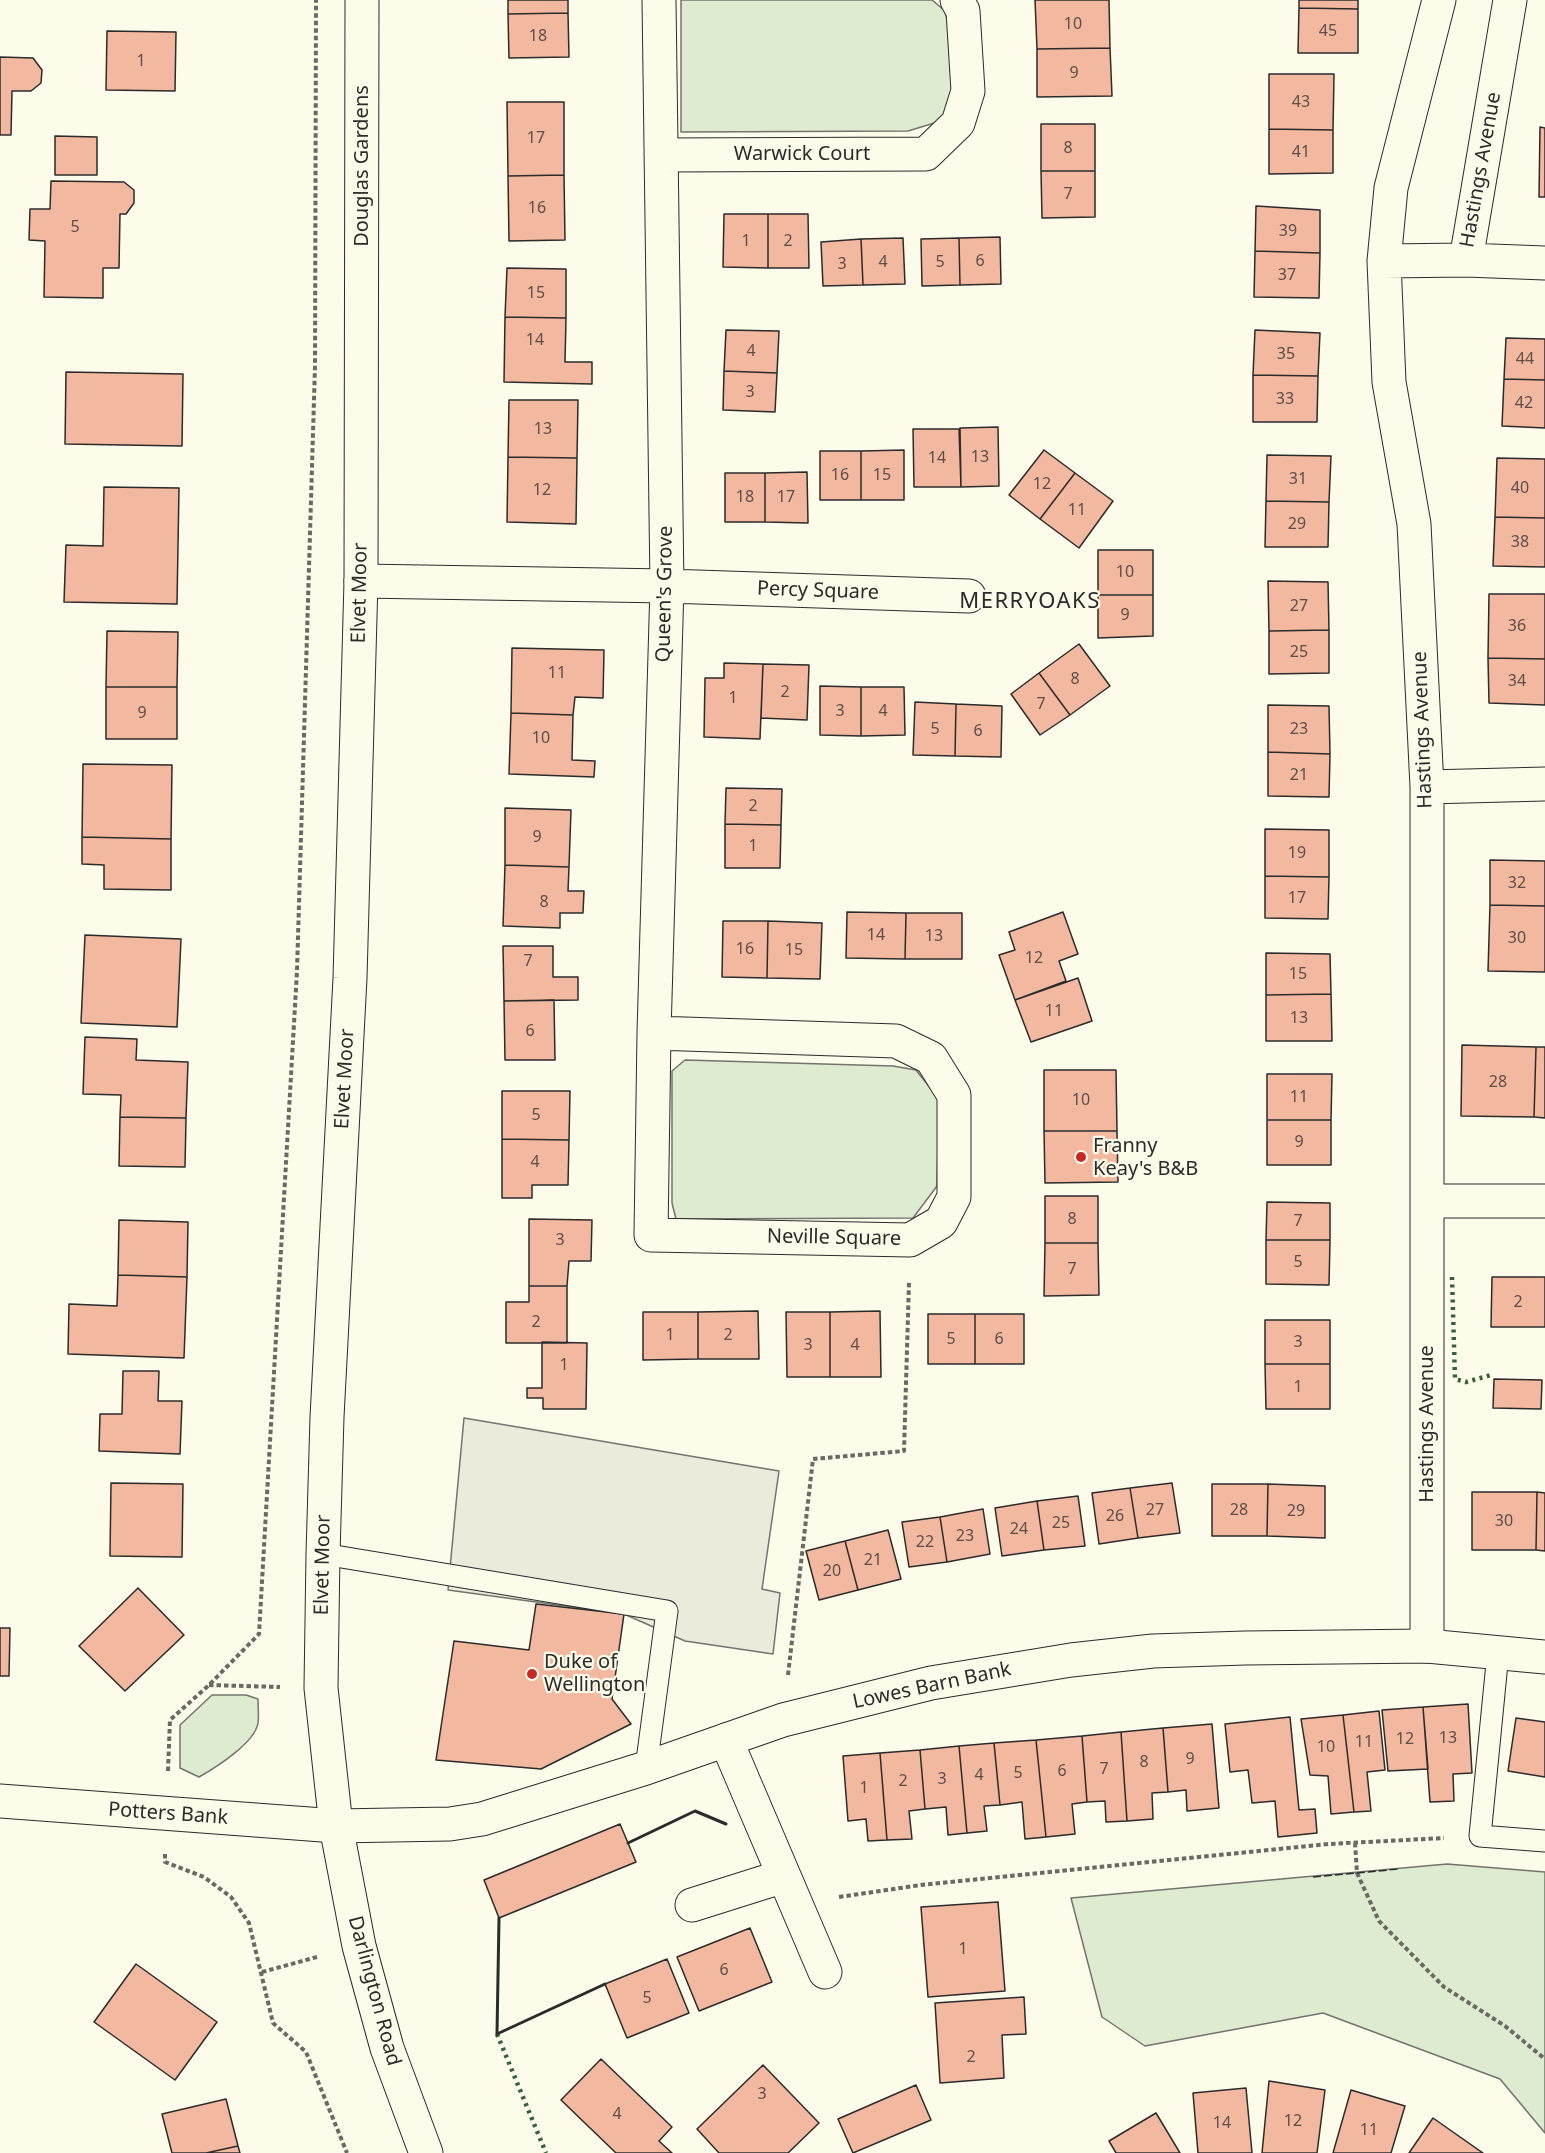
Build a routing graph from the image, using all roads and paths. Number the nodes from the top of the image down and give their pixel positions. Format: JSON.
{"nodes":[{"id":1,"x":316,"y":0,"type":"edge"},
{"id":2,"x":362,"y":0,"type":"edge"},
{"id":3,"x":659,"y":0,"type":"edge"},
{"id":4,"x":957,"y":0,"type":"edge"},
{"id":5,"x":1438,"y":0,"type":"edge"},
{"id":6,"x":1510,"y":0,"type":"edge"},
{"id":7,"x":661,"y":155,"type":"junction"},
{"id":8,"x":1466,"y":260,"type":"junction"},
{"id":9,"x":1384,"y":261,"type":"junction"},
{"id":10,"x":1545,"y":263,"type":"edge"},
{"id":11,"x":362,"y":331,"type":"joint"},
{"id":12,"x":361,"y":581,"type":"junction"},
{"id":13,"x":667,"y":586,"type":"junction"},
{"id":14,"x":969,"y":596,"type":"dead end"},
{"id":15,"x":1545,"y":784,"type":"edge"},
{"id":16,"x":1427,"y":787,"type":"junction"},
{"id":17,"x":654,"y":1033,"type":"junction"},
{"id":18,"x":1427,"y":1201,"type":"junction"},
{"id":19,"x":1545,"y":1201,"type":"edge"},
{"id":20,"x":910,"y":1240,"type":"junction"},
{"id":21,"x":323,"y":1554,"type":"junction"},
{"id":22,"x":1427,"y":1646,"type":"junction"},
{"id":23,"x":1498,"y":1653,"type":"junction"},
{"id":24,"x":1545,"y":1657,"type":"edge"},
{"id":25,"x":209,"y":1685,"type":"junction"},
{"id":26,"x":321,"y":1688,"type":"junction"},
{"id":27,"x":783,"y":1719,"type":"junction"},
{"id":28,"x":726,"y":1740,"type":"junction"},
{"id":29,"x":646,"y":1768,"type":"junction"},
{"id":30,"x":168,"y":1773,"type":"dead end"},
{"id":31,"x":0,"y":1801,"type":"edge"},
{"id":32,"x":336,"y":1826,"type":"junction"},
{"id":33,"x":1480,"y":1836,"type":"junction"},
{"id":34,"x":1545,"y":1841,"type":"edge"},
{"id":35,"x":1355,"y":1843,"type":"junction"},
{"id":36,"x":165,"y":1862,"type":"dead end"},
{"id":37,"x":790,"y":1890,"type":"junction"},
{"id":38,"x":692,"y":1905,"type":"dead end"},
{"id":39,"x":359,"y":1946,"type":"junction"},
{"id":40,"x":262,"y":1972,"type":"junction"},
{"id":41,"x":825,"y":1972,"type":"dead end"},
{"id":42,"x":1545,"y":2060,"type":"edge"},
{"id":43,"x":347,"y":2153,"type":"edge"},
{"id":44,"x":426,"y":2153,"type":"edge"}],
"edges":[{"from":1,"to":25,"type":"path"},
{"from":2,"to":11,"type":"main road","name":"Douglas Gardens"},
{"from":3,"to":7,"type":"main road"},
{"from":4,"to":7,"type":"main road","name":"Warwick Court"},
{"from":5,"to":9,"type":"main road","name":"Hastings Avenue"},
{"from":6,"to":8,"type":"main road","name":"Hastings Avenue"},
{"from":7,"to":13,"type":"main road","name":"Queen's Grove"},
{"from":8,"to":9,"type":"main road","name":"Hastings Avenue"},
{"from":8,"to":10,"type":"main road"},
{"from":9,"to":16,"type":"main road","name":"Hastings Avenue"},
{"from":11,"to":12,"type":"main road","name":"Elvet Moor"},
{"from":12,"to":13,"type":"main road","name":"Percy Square"},
{"from":12,"to":21,"type":"main road","name":"Elvet Moor"},
{"from":13,"to":14,"type":"main road","name":"Percy Square"},
{"from":13,"to":17,"type":"main road","name":"Queen's Grove"},
{"from":15,"to":16,"type":"main road"},
{"from":16,"to":18,"type":"main road","name":"Hastings Avenue"},
{"from":17,"to":20,"type":"main road","name":"Neville Square"},
{"from":17,"to":20,"type":"main road","name":"Neville Square"},
{"from":18,"to":19,"type":"main road"},
{"from":18,"to":22,"type":"main road","name":"Hastings Avenue"},
{"from":20,"to":27,"type":"path"},
{"from":21,"to":26,"type":"main road","name":"Elvet Moor"},
{"from":21,"to":29,"type":"lane"},
{"from":22,"to":23,"type":"main road","name":"Lowes Barn Bank"},
{"from":22,"to":27,"type":"main road","name":"Lowes Barn Bank"},
{"from":23,"to":24,"type":"main road","name":"Lowes Barn Bank"},
{"from":23,"to":33,"type":"lane"},
{"from":25,"to":26,"type":"path"},
{"from":25,"to":30,"type":"path"},
{"from":26,"to":32,"type":"main road","name":"Elvet Moor"},
{"from":27,"to":28,"type":"main road","name":"Lowes Barn Bank"},
{"from":28,"to":29,"type":"main road","name":"Lowes Barn Bank"},
{"from":28,"to":37,"type":"main road"},
{"from":29,"to":32,"type":"main road","name":"Lowes Barn Bank"},
{"from":31,"to":32,"type":"main road","name":"Potters Bank"},
{"from":32,"to":39,"type":"main road","name":"Darlington Road"},
{"from":33,"to":34,"type":"lane"},
{"from":33,"to":35,"type":"path"},
{"from":35,"to":37,"type":"path"},
{"from":35,"to":42,"type":"path"},
{"from":36,"to":40,"type":"path"},
{"from":37,"to":38,"type":"main road"},
{"from":37,"to":41,"type":"main road"},
{"from":39,"to":40,"type":"path"},
{"from":39,"to":44,"type":"main road","name":"Darlington Road"},
{"from":40,"to":43,"type":"path"}]}
